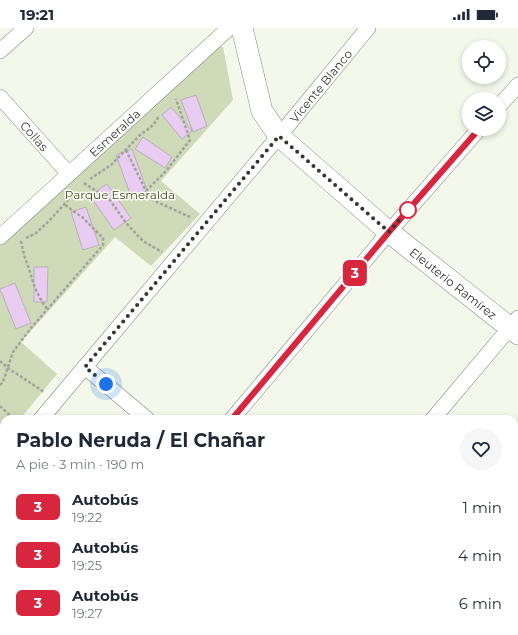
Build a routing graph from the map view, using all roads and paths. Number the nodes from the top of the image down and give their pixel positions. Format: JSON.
{"nodes":[{"id":1,"x":26,"y":28,"type":"edge"},
{"id":2,"x":229,"y":28,"type":"edge"},
{"id":3,"x":242,"y":28,"type":"edge"},
{"id":4,"x":368,"y":28,"type":"edge"},
{"id":5,"x":0,"y":51,"type":"edge"},
{"id":6,"x":518,"y":85,"type":"edge"},
{"id":7,"x":0,"y":98,"type":"edge"},
{"id":8,"x":506,"y":98,"type":"edge"},
{"id":9,"x":176,"y":99,"type":"dead end"},
{"id":10,"x":279,"y":136,"type":"junction"},
{"id":11,"x":473,"y":136,"type":"edge"},
{"id":12,"x":126,"y":150,"type":"dead end"},
{"id":13,"x":69,"y":174,"type":"junction"},
{"id":14,"x":84,"y":183,"type":"dead end"},
{"id":15,"x":146,"y":191,"type":"junction"},
{"id":16,"x":64,"y":204,"type":"dead end"},
{"id":17,"x":206,"y":224,"type":"junction"},
{"id":18,"x":389,"y":232,"type":"junction"},
{"id":19,"x":0,"y":237,"type":"edge"},
{"id":20,"x":21,"y":240,"type":"dead end"},
{"id":21,"x":176,"y":259,"type":"junction"},
{"id":22,"x":47,"y":309,"type":"junction"},
{"id":23,"x":516,"y":327,"type":"edge"},
{"id":24,"x":0,"y":361,"type":"edge"},
{"id":25,"x":85,"y":367,"type":"junction"},
{"id":26,"x":8,"y":368,"type":"junction"},
{"id":27,"x":0,"y":385,"type":"edge"},
{"id":28,"x":57,"y":400,"type":"junction"},
{"id":29,"x":0,"y":406,"type":"edge"},
{"id":30,"x":10,"y":415,"type":"edge"},
{"id":31,"x":45,"y":415,"type":"edge"},
{"id":32,"x":142,"y":415,"type":"edge"},
{"id":33,"x":235,"y":415,"type":"edge"},
{"id":34,"x":438,"y":415,"type":"edge"}],
"edges":[{"from":1,"to":5,"type":"street"},
{"from":2,"to":13,"type":"street","name":"Esmeralda"},
{"from":3,"to":10,"type":"street","name":"Eleuterio Ramírez"},
{"from":4,"to":10,"type":"street","name":"Vicente Blanco"},
{"from":6,"to":8,"type":"street"},
{"from":7,"to":13,"type":"street","name":"Collas"},
{"from":9,"to":15,"type":"path"},
{"from":10,"to":17,"type":"street","name":"Vicente Blanco"},
{"from":10,"to":18,"type":"street","name":"Eleuterio Ramírez"},
{"from":11,"to":18,"type":"street"},
{"from":12,"to":15,"type":"path"},
{"from":13,"to":19,"type":"street","name":"Esmeralda"},
{"from":14,"to":21,"type":"path"},
{"from":15,"to":17,"type":"path"},
{"from":16,"to":22,"type":"path"},
{"from":17,"to":21,"type":"street","name":"Vicente Blanco"},
{"from":18,"to":23,"type":"street","name":"Eleuterio Ramírez"},
{"from":18,"to":33,"type":"street"},
{"from":20,"to":22,"type":"path"},
{"from":21,"to":25,"type":"street","name":"Vicente Blanco"},
{"from":22,"to":26,"type":"path"},
{"from":23,"to":34,"type":"street"},
{"from":24,"to":26,"type":"path"},
{"from":25,"to":28,"type":"street","name":"Vicente Blanco"},
{"from":25,"to":32,"type":"street"},
{"from":26,"to":27,"type":"path"},
{"from":26,"to":28,"type":"path"},
{"from":28,"to":31,"type":"street","name":"Vicente Blanco"},
{"from":29,"to":30,"type":"path"}]}
